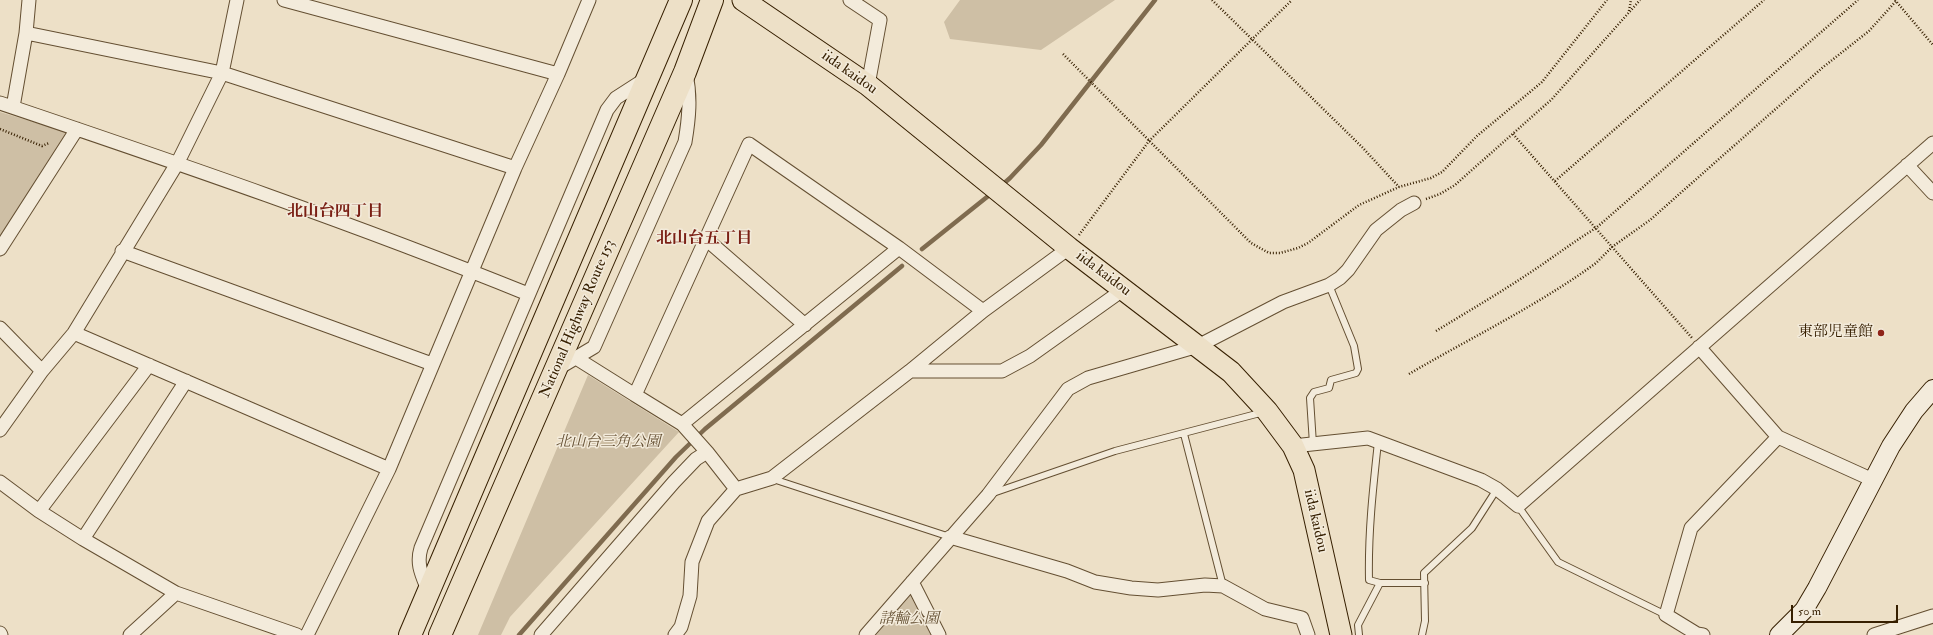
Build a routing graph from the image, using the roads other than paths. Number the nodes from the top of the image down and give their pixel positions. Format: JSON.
{"nodes":[{"id":1,"x":29,"y":0,"type":"edge"},
{"id":2,"x":237,"y":0,"type":"edge"},
{"id":3,"x":284,"y":0,"type":"edge"},
{"id":4,"x":589,"y":0,"type":"edge"},
{"id":5,"x":682,"y":0,"type":"edge"},
{"id":6,"x":712,"y":0,"type":"edge"},
{"id":7,"x":742,"y":0,"type":"edge"},
{"id":8,"x":850,"y":0,"type":"edge"},
{"id":9,"x":26,"y":34,"type":"junction"},
{"id":10,"x":685,"y":72,"type":"junction"},
{"id":11,"x":222,"y":73,"type":"junction"},
{"id":12,"x":558,"y":74,"type":"junction"},
{"id":13,"x":650,"y":76,"type":"junction"},
{"id":14,"x":868,"y":86,"type":"junction"},
{"id":15,"x":0,"y":103,"type":"edge"},
{"id":16,"x":13,"y":107,"type":"junction"},
{"id":17,"x":77,"y":129,"type":"junction"},
{"id":18,"x":1933,"y":142,"type":"edge"},
{"id":19,"x":178,"y":162,"type":"junction"},
{"id":20,"x":1907,"y":165,"type":"junction"},
{"id":21,"x":515,"y":168,"type":"junction"},
{"id":22,"x":1933,"y":193,"type":"edge"},
{"id":23,"x":1414,"y":203,"type":"road end"},
{"id":24,"x":706,"y":239,"type":"junction"},
{"id":25,"x":900,"y":248,"type":"junction"},
{"id":26,"x":1070,"y":248,"type":"junction"},
{"id":27,"x":0,"y":249,"type":"edge"},
{"id":28,"x":122,"y":251,"type":"junction"},
{"id":29,"x":473,"y":272,"type":"junction"},
{"id":30,"x":1329,"y":285,"type":"junction"},
{"id":31,"x":1124,"y":290,"type":"junction"},
{"id":32,"x":528,"y":294,"type":"junction"},
{"id":33,"x":983,"y":311,"type":"junction"},
{"id":34,"x":805,"y":324,"type":"junction"},
{"id":35,"x":0,"y":328,"type":"edge"},
{"id":36,"x":74,"y":333,"type":"junction"},
{"id":37,"x":1198,"y":346,"type":"junction"},
{"id":38,"x":1699,"y":347,"type":"junction"},
{"id":39,"x":576,"y":358,"type":"junction"},
{"id":40,"x":432,"y":364,"type":"junction"},
{"id":41,"x":149,"y":365,"type":"junction"},
{"id":42,"x":557,"y":369,"type":"junction"},
{"id":43,"x":42,"y":371,"type":"junction"},
{"id":44,"x":910,"y":371,"type":"junction"},
{"id":45,"x":186,"y":381,"type":"junction"},
{"id":46,"x":1933,"y":389,"type":"edge"},
{"id":47,"x":635,"y":395,"type":"junction"},
{"id":48,"x":1267,"y":411,"type":"junction"},
{"id":49,"x":685,"y":428,"type":"junction"},
{"id":50,"x":0,"y":430,"type":"edge"},
{"id":51,"x":1184,"y":434,"type":"junction"},
{"id":52,"x":1778,"y":437,"type":"junction"},
{"id":53,"x":1378,"y":442,"type":"junction"},
{"id":54,"x":1303,"y":445,"type":"junction"},
{"id":55,"x":704,"y":449,"type":"junction"},
{"id":56,"x":389,"y":470,"type":"junction"},
{"id":57,"x":772,"y":478,"type":"junction"},
{"id":58,"x":1873,"y":480,"type":"junction"},
{"id":59,"x":2,"y":487,"type":"edge"},
{"id":60,"x":736,"y":489,"type":"junction"},
{"id":61,"x":1498,"y":489,"type":"junction"},
{"id":62,"x":988,"y":495,"type":"junction"},
{"id":63,"x":1518,"y":506,"type":"junction"},
{"id":64,"x":39,"y":511,"type":"junction"},
{"id":65,"x":950,"y":537,"type":"junction"},
{"id":66,"x":83,"y":539,"type":"junction"},
{"id":67,"x":912,"y":582,"type":"junction"},
{"id":68,"x":1380,"y":583,"type":"junction"},
{"id":69,"x":1425,"y":583,"type":"junction"},
{"id":70,"x":1223,"y":586,"type":"junction"},
{"id":71,"x":428,"y":590,"type":"junction"},
{"id":72,"x":176,"y":593,"type":"junction"},
{"id":73,"x":1666,"y":615,"type":"junction"},
{"id":74,"x":1933,"y":616,"type":"edge"},
{"id":75,"x":1785,"y":633,"type":"edge"},
{"id":76,"x":130,"y":635,"type":"edge"},
{"id":77,"x":297,"y":635,"type":"edge"},
{"id":78,"x":307,"y":635,"type":"edge"},
{"id":79,"x":410,"y":635,"type":"edge"},
{"id":80,"x":440,"y":635,"type":"edge"},
{"id":81,"x":541,"y":635,"type":"edge"},
{"id":82,"x":675,"y":635,"type":"edge"},
{"id":83,"x":866,"y":635,"type":"edge"},
{"id":84,"x":939,"y":635,"type":"edge"},
{"id":85,"x":1308,"y":635,"type":"edge"},
{"id":86,"x":1341,"y":635,"type":"edge"},
{"id":87,"x":1359,"y":635,"type":"edge"},
{"id":88,"x":1422,"y":635,"type":"edge"},
{"id":89,"x":1698,"y":635,"type":"edge"},
{"id":90,"x":1874,"y":635,"type":"edge"}],
"edges":[{"from":1,"to":9,"type":"street"},
{"from":2,"to":11,"type":"street"},
{"from":3,"to":12,"type":"street"},
{"from":4,"to":12,"type":"street"},
{"from":5,"to":13,"type":"highway","name":"National Highway Route 153"},
{"from":6,"to":10,"type":"highway","name":"National Highway Route 153"},
{"from":7,"to":14,"type":"main road","name":"iida kaidou"},
{"from":8,"to":14,"type":"street"},
{"from":9,"to":11,"type":"street"},
{"from":9,"to":16,"type":"street"},
{"from":10,"to":39,"type":"street"},
{"from":10,"to":42,"type":"highway","name":"National Highway Route 153"},
{"from":11,"to":19,"type":"street"},
{"from":11,"to":21,"type":"street"},
{"from":12,"to":21,"type":"street"},
{"from":13,"to":32,"type":"street"},
{"from":13,"to":71,"type":"highway","name":"National Highway Route 153"},
{"from":14,"to":26,"type":"main road","name":"iida kaidou"},
{"from":15,"to":16,"type":"street"},
{"from":16,"to":17,"type":"street"},
{"from":17,"to":19,"type":"street"},
{"from":17,"to":27,"type":"street"},
{"from":18,"to":20,"type":"street"},
{"from":19,"to":28,"type":"street"},
{"from":19,"to":29,"type":"street"},
{"from":20,"to":22,"type":"street"},
{"from":20,"to":38,"type":"street"},
{"from":21,"to":29,"type":"street"},
{"from":23,"to":30,"type":"street"},
{"from":24,"to":25,"type":"street"},
{"from":24,"to":34,"type":"street"},
{"from":24,"to":47,"type":"street"},
{"from":25,"to":33,"type":"street"},
{"from":25,"to":34,"type":"street"},
{"from":26,"to":31,"type":"main road","name":"iida kaidou"},
{"from":26,"to":33,"type":"street"},
{"from":28,"to":36,"type":"street"},
{"from":28,"to":40,"type":"street"},
{"from":29,"to":32,"type":"street"},
{"from":29,"to":40,"type":"street"},
{"from":30,"to":37,"type":"street"},
{"from":30,"to":54,"type":"lane"},
{"from":31,"to":37,"type":"main road","name":"iida kaidou"},
{"from":31,"to":44,"type":"street"},
{"from":32,"to":71,"type":"street"},
{"from":33,"to":44,"type":"street"},
{"from":34,"to":49,"type":"street"},
{"from":35,"to":43,"type":"street"},
{"from":36,"to":41,"type":"street"},
{"from":36,"to":43,"type":"street"},
{"from":37,"to":48,"type":"main road","name":"iida kaidou"},
{"from":37,"to":62,"type":"street"},
{"from":38,"to":52,"type":"street"},
{"from":38,"to":63,"type":"street"},
{"from":39,"to":42,"type":"street"},
{"from":39,"to":47,"type":"street"},
{"from":40,"to":56,"type":"street"},
{"from":41,"to":45,"type":"street"},
{"from":41,"to":64,"type":"street"},
{"from":42,"to":80,"type":"highway","name":"National Highway Route 153"},
{"from":43,"to":50,"type":"street"},
{"from":44,"to":57,"type":"street"},
{"from":45,"to":56,"type":"street"},
{"from":45,"to":66,"type":"street"},
{"from":46,"to":58,"type":"street"},
{"from":47,"to":49,"type":"street"},
{"from":48,"to":51,"type":"lane"},
{"from":48,"to":54,"type":"main road","name":"iida kaidou"},
{"from":49,"to":55,"type":"street"},
{"from":51,"to":62,"type":"lane"},
{"from":51,"to":70,"type":"lane"},
{"from":52,"to":58,"type":"street"},
{"from":52,"to":73,"type":"street"},
{"from":53,"to":54,"type":"street"},
{"from":53,"to":61,"type":"street"},
{"from":53,"to":68,"type":"lane"},
{"from":54,"to":86,"type":"main road","name":"iida kaidou"},
{"from":55,"to":60,"type":"street"},
{"from":55,"to":81,"type":"street"},
{"from":56,"to":78,"type":"street"},
{"from":57,"to":60,"type":"street"},
{"from":57,"to":65,"type":"lane"},
{"from":58,"to":75,"type":"street"},
{"from":59,"to":64,"type":"street"},
{"from":60,"to":82,"type":"street"},
{"from":61,"to":63,"type":"street"},
{"from":61,"to":69,"type":"lane"},
{"from":62,"to":65,"type":"street"},
{"from":63,"to":73,"type":"lane"},
{"from":64,"to":66,"type":"street"},
{"from":65,"to":67,"type":"street"},
{"from":65,"to":70,"type":"street"},
{"from":66,"to":72,"type":"street"},
{"from":67,"to":83,"type":"street"},
{"from":67,"to":84,"type":"street"},
{"from":68,"to":69,"type":"lane"},
{"from":68,"to":87,"type":"lane"},
{"from":69,"to":88,"type":"lane"},
{"from":70,"to":85,"type":"street"},
{"from":71,"to":79,"type":"highway","name":"National Highway Route 153"},
{"from":72,"to":76,"type":"street"},
{"from":72,"to":77,"type":"street"},
{"from":73,"to":89,"type":"street"},
{"from":74,"to":90,"type":"street"}]}
